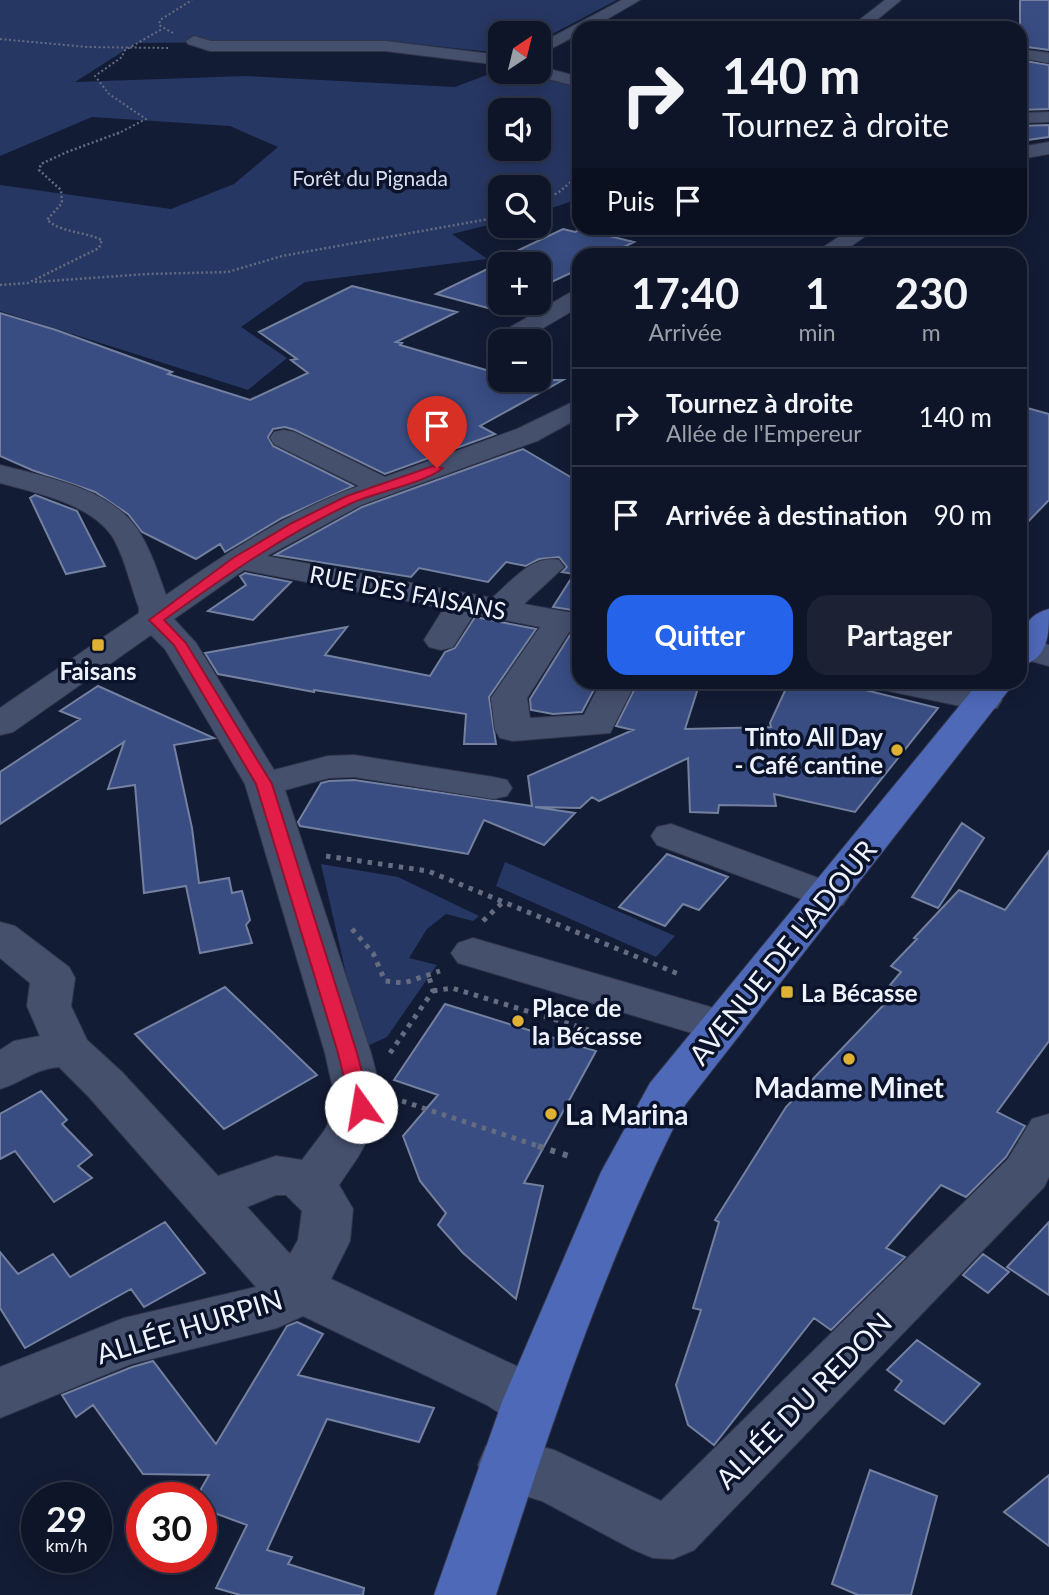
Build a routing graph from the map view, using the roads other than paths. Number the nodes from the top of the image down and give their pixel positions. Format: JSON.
{"nodes":[{"id":1,"x":633,"y":0,"type":"edge"},
{"id":2,"x":894,"y":0,"type":"edge"},
{"id":3,"x":593,"y":21,"type":"edge"},
{"id":4,"x":866,"y":21,"type":"edge"},
{"id":5,"x":572,"y":32,"type":"edge"},
{"id":6,"x":194,"y":41,"type":"road end"},
{"id":7,"x":551,"y":44,"type":"edge"},
{"id":8,"x":363,"y":45,"type":"junction"},
{"id":9,"x":1027,"y":55,"type":"dead end"},
{"id":10,"x":1049,"y":58,"type":"edge"},
{"id":11,"x":488,"y":59,"type":"edge"},
{"id":12,"x":330,"y":63,"type":"dead end"},
{"id":13,"x":551,"y":74,"type":"edge"},
{"id":14,"x":572,"y":80,"type":"edge"},
{"id":15,"x":1049,"y":117,"type":"edge"},
{"id":16,"x":1027,"y":118,"type":"edge"},
{"id":17,"x":1049,"y":148,"type":"edge"},
{"id":18,"x":1027,"y":152,"type":"edge"},
{"id":19,"x":850,"y":235,"type":"edge"},
{"id":20,"x":832,"y":248,"type":"edge"},
{"id":21,"x":572,"y":301,"type":"edge"},
{"id":22,"x":524,"y":329,"type":"edge"},
{"id":23,"x":488,"y":344,"type":"edge"},
{"id":24,"x":474,"y":345,"type":"dead end"},
{"id":25,"x":572,"y":414,"type":"edge"},
{"id":26,"x":284,"y":438,"type":"dead end"},
{"id":27,"x":0,"y":474,"type":"edge"},
{"id":28,"x":383,"y":488,"type":"junction"},
{"id":29,"x":238,"y":560,"type":"junction"},
{"id":30,"x":548,"y":567,"type":"dead end"},
{"id":31,"x":464,"y":603,"type":"junction"},
{"id":32,"x":498,"y":609,"type":"junction"},
{"id":33,"x":1049,"y":619,"type":"edge"},
{"id":34,"x":156,"y":620,"type":"junction"},
{"id":35,"x":569,"y":623,"type":"edge"},
{"id":36,"x":441,"y":640,"type":"dead end"},
{"id":37,"x":1027,"y":651,"type":"edge"},
{"id":38,"x":615,"y":689,"type":"edge"},
{"id":39,"x":999,"y":689,"type":"edge"},
{"id":40,"x":0,"y":724,"type":"edge"},
{"id":41,"x":264,"y":784,"type":"junction"},
{"id":42,"x":494,"y":788,"type":"dead end"},
{"id":43,"x":671,"y":836,"type":"dead end"},
{"id":44,"x":828,"y":897,"type":"junction"},
{"id":45,"x":0,"y":936,"type":"edge"},
{"id":46,"x":472,"y":953,"type":"road end"},
{"id":47,"x":722,"y":1026,"type":"junction"},
{"id":48,"x":69,"y":1050,"type":"junction"},
{"id":49,"x":0,"y":1072,"type":"edge"},
{"id":50,"x":1049,"y":1132,"type":"edge"},
{"id":51,"x":311,"y":1185,"type":"junction"},
{"id":52,"x":212,"y":1203,"type":"junction"},
{"id":53,"x":299,"y":1289,"type":"junction"},
{"id":54,"x":0,"y":1393,"type":"edge"},
{"id":55,"x":530,"y":1402,"type":"junction"},
{"id":56,"x":507,"y":1465,"type":"junction"},
{"id":57,"x":465,"y":1595,"type":"edge"}],
"edges":[{"from":1,"to":3,"type":"street"},
{"from":2,"to":4,"type":"street"},
{"from":5,"to":7,"type":"street"},
{"from":6,"to":8,"type":"street"},
{"from":8,"to":11,"type":"street"},
{"from":8,"to":12,"type":"street"},
{"from":9,"to":10,"type":"street"},
{"from":13,"to":14,"type":"street"},
{"from":15,"to":16,"type":"street"},
{"from":17,"to":18,"type":"street"},
{"from":19,"to":20,"type":"street"},
{"from":21,"to":22,"type":"street"},
{"from":23,"to":24,"type":"street"},
{"from":25,"to":28,"type":"street"},
{"from":26,"to":28,"type":"street"},
{"from":27,"to":34,"type":"street"},
{"from":28,"to":29,"type":"street"},
{"from":29,"to":31,"type":"street","name":"RUE DES FAISANS"},
{"from":29,"to":34,"type":"street"},
{"from":30,"to":32,"type":"street"},
{"from":31,"to":32,"type":"street","name":"RUE DES FAISANS"},
{"from":31,"to":36,"type":"street"},
{"from":32,"to":35,"type":"street","name":"RUE DES FAISANS"},
{"from":33,"to":37,"type":"main road","name":"AVENUE DE L'ADOUR"},
{"from":34,"to":40,"type":"street"},
{"from":34,"to":41,"type":"street"},
{"from":35,"to":38,"type":"street"},
{"from":39,"to":44,"type":"main road","name":"AVENUE DE L'ADOUR"},
{"from":41,"to":42,"type":"street"},
{"from":41,"to":51,"type":"street"},
{"from":43,"to":44,"type":"street"},
{"from":44,"to":47,"type":"main road","name":"AVENUE DE L'ADOUR"},
{"from":45,"to":48,"type":"street"},
{"from":46,"to":47,"type":"street"},
{"from":47,"to":55,"type":"main road","name":"AVENUE DE L'ADOUR"},
{"from":48,"to":49,"type":"street"},
{"from":48,"to":52,"type":"street"},
{"from":50,"to":56,"type":"street","name":"ALLÉE DU REDON"},
{"from":51,"to":52,"type":"street"},
{"from":51,"to":53,"type":"street"},
{"from":52,"to":53,"type":"street"},
{"from":53,"to":54,"type":"street","name":"ALLÉE HURPIN"},
{"from":53,"to":55,"type":"street"},
{"from":55,"to":56,"type":"main road","name":"AVENUE DE L'ADOUR"},
{"from":56,"to":57,"type":"main road","name":"AVENUE DE L'ADOUR"}]}
